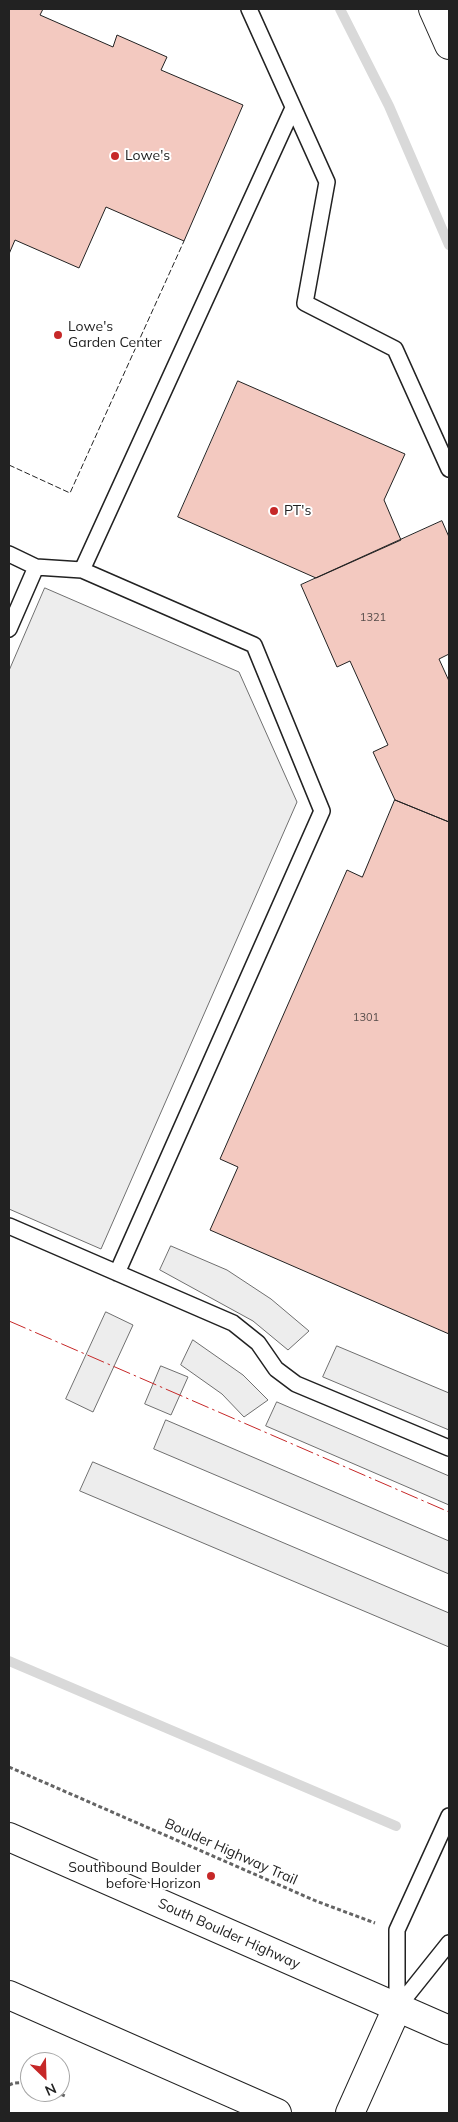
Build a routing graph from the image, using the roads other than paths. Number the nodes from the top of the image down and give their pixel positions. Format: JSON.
{"nodes":[{"id":1,"x":249,"y":9,"type":"edge"},
{"id":2,"x":433,"y":9,"type":"edge"},
{"id":3,"x":449,"y":45,"type":"edge"},
{"id":4,"x":294,"y":108,"type":"junction"},
{"id":5,"x":449,"y":469,"type":"edge"},
{"id":6,"x":9,"y":554,"type":"edge"},
{"id":7,"x":36,"y":566,"type":"junction"},
{"id":8,"x":82,"y":570,"type":"junction"},
{"id":9,"x":9,"y":628,"type":"edge"},
{"id":10,"x":9,"y":1226,"type":"edge"},
{"id":11,"x":117,"y":1273,"type":"junction"},
{"id":12,"x":449,"y":1448,"type":"edge"},
{"id":13,"x":449,"y":1816,"type":"edge"},
{"id":14,"x":9,"y":1837,"type":"edge"},
{"id":15,"x":449,"y":1945,"type":"edge"},
{"id":16,"x":9,"y":1995,"type":"edge"},
{"id":17,"x":397,"y":2008,"type":"junction"},
{"id":18,"x":449,"y":2030,"type":"edge"},
{"id":19,"x":277,"y":2113,"type":"edge"},
{"id":20,"x":350,"y":2113,"type":"edge"}],
"edges":[{"from":1,"to":4,"type":"lane"},
{"from":2,"to":3,"type":"main road"},
{"from":4,"to":5,"type":"lane"},
{"from":4,"to":8,"type":"lane"},
{"from":6,"to":7,"type":"lane"},
{"from":7,"to":8,"type":"lane"},
{"from":7,"to":9,"type":"lane"},
{"from":8,"to":11,"type":"lane"},
{"from":10,"to":11,"type":"lane"},
{"from":11,"to":12,"type":"lane"},
{"from":13,"to":17,"type":"lane"},
{"from":14,"to":17,"type":"main road","name":"South Boulder Highway"},
{"from":15,"to":17,"type":"lane"},
{"from":16,"to":19,"type":"main road"},
{"from":17,"to":18,"type":"main road","name":"South Boulder Highway"},
{"from":17,"to":20,"type":"main road"}]}
